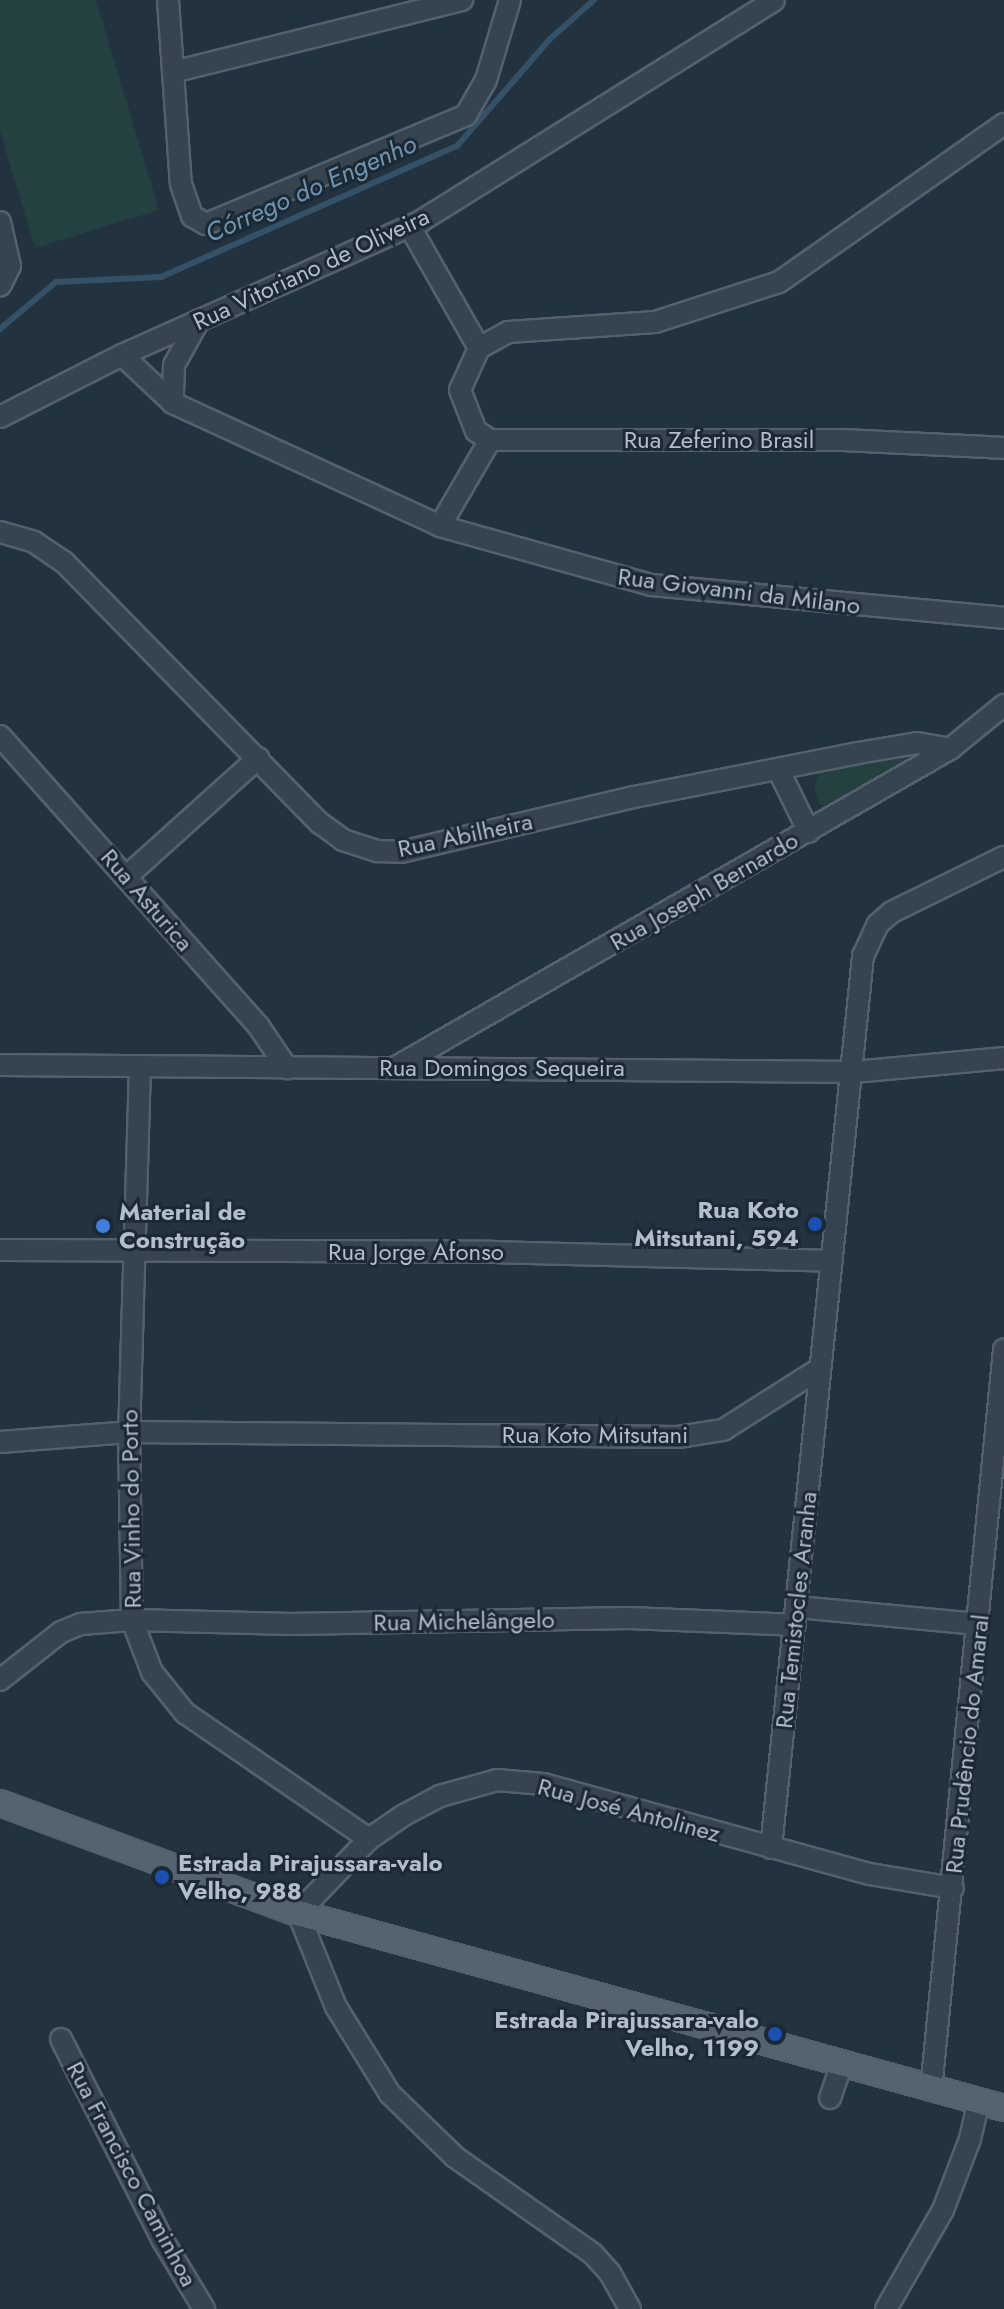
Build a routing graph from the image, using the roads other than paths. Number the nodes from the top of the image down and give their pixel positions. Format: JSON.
{"nodes":[{"id":1,"x":168,"y":0,"type":"edge"},
{"id":2,"x":462,"y":0,"type":"edge"},
{"id":3,"x":510,"y":0,"type":"edge"},
{"id":4,"x":774,"y":0,"type":"edge"},
{"id":5,"x":173,"y":72,"type":"junction"},
{"id":6,"x":1004,"y":124,"type":"edge"},
{"id":7,"x":0,"y":222,"type":"edge"},
{"id":8,"x":410,"y":227,"type":"junction"},
{"id":9,"x":0,"y":286,"type":"edge"},
{"id":10,"x":199,"y":320,"type":"junction"},
{"id":11,"x":479,"y":348,"type":"junction"},
{"id":12,"x":122,"y":355,"type":"junction"},
{"id":13,"x":173,"y":403,"type":"junction"},
{"id":14,"x":0,"y":417,"type":"edge"},
{"id":15,"x":490,"y":440,"type":"junction"},
{"id":16,"x":1004,"y":448,"type":"edge"},
{"id":17,"x":440,"y":526,"type":"junction"},
{"id":18,"x":0,"y":532,"type":"edge"},
{"id":19,"x":1004,"y":618,"type":"edge"},
{"id":20,"x":1004,"y":705,"type":"edge"},
{"id":21,"x":0,"y":736,"type":"edge"},
{"id":22,"x":950,"y":749,"type":"junction"},
{"id":23,"x":258,"y":758,"type":"junction"},
{"id":24,"x":778,"y":769,"type":"junction"},
{"id":25,"x":809,"y":832,"type":"junction"},
{"id":26,"x":1004,"y":857,"type":"edge"},
{"id":27,"x":126,"y":877,"type":"junction"},
{"id":28,"x":1004,"y":1058,"type":"edge"},
{"id":29,"x":0,"y":1065,"type":"edge"},
{"id":30,"x":140,"y":1066,"type":"junction"},
{"id":31,"x":396,"y":1067,"type":"junction"},
{"id":32,"x":287,"y":1068,"type":"junction"},
{"id":33,"x":854,"y":1072,"type":"junction"},
{"id":34,"x":0,"y":1250,"type":"edge"},
{"id":35,"x":135,"y":1251,"type":"junction"},
{"id":36,"x":832,"y":1261,"type":"junction"},
{"id":37,"x":1004,"y":1350,"type":"edge"},
{"id":38,"x":816,"y":1371,"type":"junction"},
{"id":39,"x":129,"y":1432,"type":"junction"},
{"id":40,"x":0,"y":1442,"type":"edge"},
{"id":41,"x":796,"y":1616,"type":"junction"},
{"id":42,"x":132,"y":1620,"type":"junction"},
{"id":43,"x":978,"y":1624,"type":"junction"},
{"id":44,"x":0,"y":1680,"type":"edge"},
{"id":45,"x":0,"y":1803,"type":"edge"},
{"id":46,"x":369,"y":1839,"type":"junction"},
{"id":47,"x":771,"y":1848,"type":"junction"},
{"id":48,"x":953,"y":1888,"type":"junction"},
{"id":49,"x":298,"y":1913,"type":"junction"},
{"id":50,"x":61,"y":2039,"type":"dead end"},
{"id":51,"x":841,"y":2066,"type":"junction"},
{"id":52,"x":931,"y":2090,"type":"junction"},
{"id":53,"x":830,"y":2098,"type":"dead end"},
{"id":54,"x":978,"y":2103,"type":"junction"},
{"id":55,"x":1004,"y":2108,"type":"edge"},
{"id":56,"x":204,"y":2309,"type":"edge"},
{"id":57,"x":630,"y":2309,"type":"edge"},
{"id":58,"x":886,"y":2309,"type":"edge"}],
"edges":[{"from":1,"to":5,"type":"street"},
{"from":2,"to":5,"type":"street"},
{"from":3,"to":5,"type":"street"},
{"from":4,"to":8,"type":"street","name":"Rua Vitoriano de Oliveira"},
{"from":6,"to":11,"type":"street"},
{"from":7,"to":9,"type":"street"},
{"from":8,"to":10,"type":"street","name":"Rua Vitoriano de Oliveira"},
{"from":8,"to":11,"type":"street"},
{"from":10,"to":12,"type":"street","name":"Rua Vitoriano de Oliveira"},
{"from":10,"to":13,"type":"street"},
{"from":11,"to":15,"type":"street"},
{"from":12,"to":13,"type":"street","name":"Rua Giovanni da Milano"},
{"from":12,"to":14,"type":"street","name":"Rua Vitoriano de Oliveira"},
{"from":13,"to":17,"type":"street","name":"Rua Giovanni da Milano"},
{"from":15,"to":16,"type":"street","name":"Rua Zeferino Brasil"},
{"from":15,"to":17,"type":"street"},
{"from":17,"to":19,"type":"street","name":"Rua Giovanni da Milano"},
{"from":18,"to":23,"type":"street","name":"Rua Abilheira"},
{"from":20,"to":22,"type":"street","name":"Rua Joseph Bernardo"},
{"from":21,"to":27,"type":"street","name":"Rua Asturica"},
{"from":22,"to":24,"type":"street","name":"Rua Abilheira"},
{"from":22,"to":25,"type":"street","name":"Rua Joseph Bernardo"},
{"from":23,"to":24,"type":"street","name":"Rua Abilheira"},
{"from":23,"to":27,"type":"street"},
{"from":24,"to":25,"type":"street"},
{"from":25,"to":31,"type":"street","name":"Rua Joseph Bernardo"},
{"from":26,"to":33,"type":"street"},
{"from":27,"to":32,"type":"street","name":"Rua Asturica"},
{"from":28,"to":33,"type":"street","name":"Rua Domingos Sequeira"},
{"from":29,"to":30,"type":"street","name":"Rua Domingos Sequeira"},
{"from":30,"to":32,"type":"street","name":"Rua Domingos Sequeira"},
{"from":30,"to":35,"type":"street","name":"Rua Vinho do Porto"},
{"from":31,"to":32,"type":"street","name":"Rua Domingos Sequeira"},
{"from":31,"to":33,"type":"street","name":"Rua Domingos Sequeira"},
{"from":33,"to":36,"type":"street"},
{"from":34,"to":35,"type":"street","name":"Rua Jorge Afonso"},
{"from":35,"to":36,"type":"street","name":"Rua Jorge Afonso"},
{"from":35,"to":39,"type":"street","name":"Rua Vinho do Porto"},
{"from":36,"to":38,"type":"street"},
{"from":37,"to":43,"type":"street","name":"Rua Prudêncio do Amaral"},
{"from":38,"to":39,"type":"street","name":"Rua Koto Mitsutani"},
{"from":38,"to":41,"type":"street","name":"Rua Temistocles Aranha"},
{"from":39,"to":40,"type":"street","name":"Rua Koto Mitsutani"},
{"from":39,"to":42,"type":"street","name":"Rua Vinho do Porto"},
{"from":41,"to":42,"type":"street","name":"Rua Michelângelo"},
{"from":41,"to":43,"type":"street","name":"Rua Michelângelo"},
{"from":41,"to":47,"type":"street","name":"Rua Temistocles Aranha"},
{"from":42,"to":44,"type":"street","name":"Rua Michelângelo"},
{"from":42,"to":46,"type":"street","name":"Rua Vinho do Porto"},
{"from":43,"to":48,"type":"street","name":"Rua Prudêncio do Amaral"},
{"from":45,"to":49,"type":"main road"},
{"from":46,"to":47,"type":"street","name":"Rua José Antolinez"},
{"from":46,"to":49,"type":"street","name":"Rua José Antolinez"},
{"from":47,"to":48,"type":"street","name":"Rua José Antolinez"},
{"from":48,"to":52,"type":"street","name":"Rua Prudêncio do Amaral"},
{"from":49,"to":51,"type":"main road"},
{"from":49,"to":57,"type":"street"},
{"from":50,"to":56,"type":"street","name":"Rua Francisco Caminhoa"},
{"from":51,"to":52,"type":"main road"},
{"from":51,"to":53,"type":"street"},
{"from":52,"to":54,"type":"main road"},
{"from":54,"to":55,"type":"main road"},
{"from":54,"to":58,"type":"street"}]}
